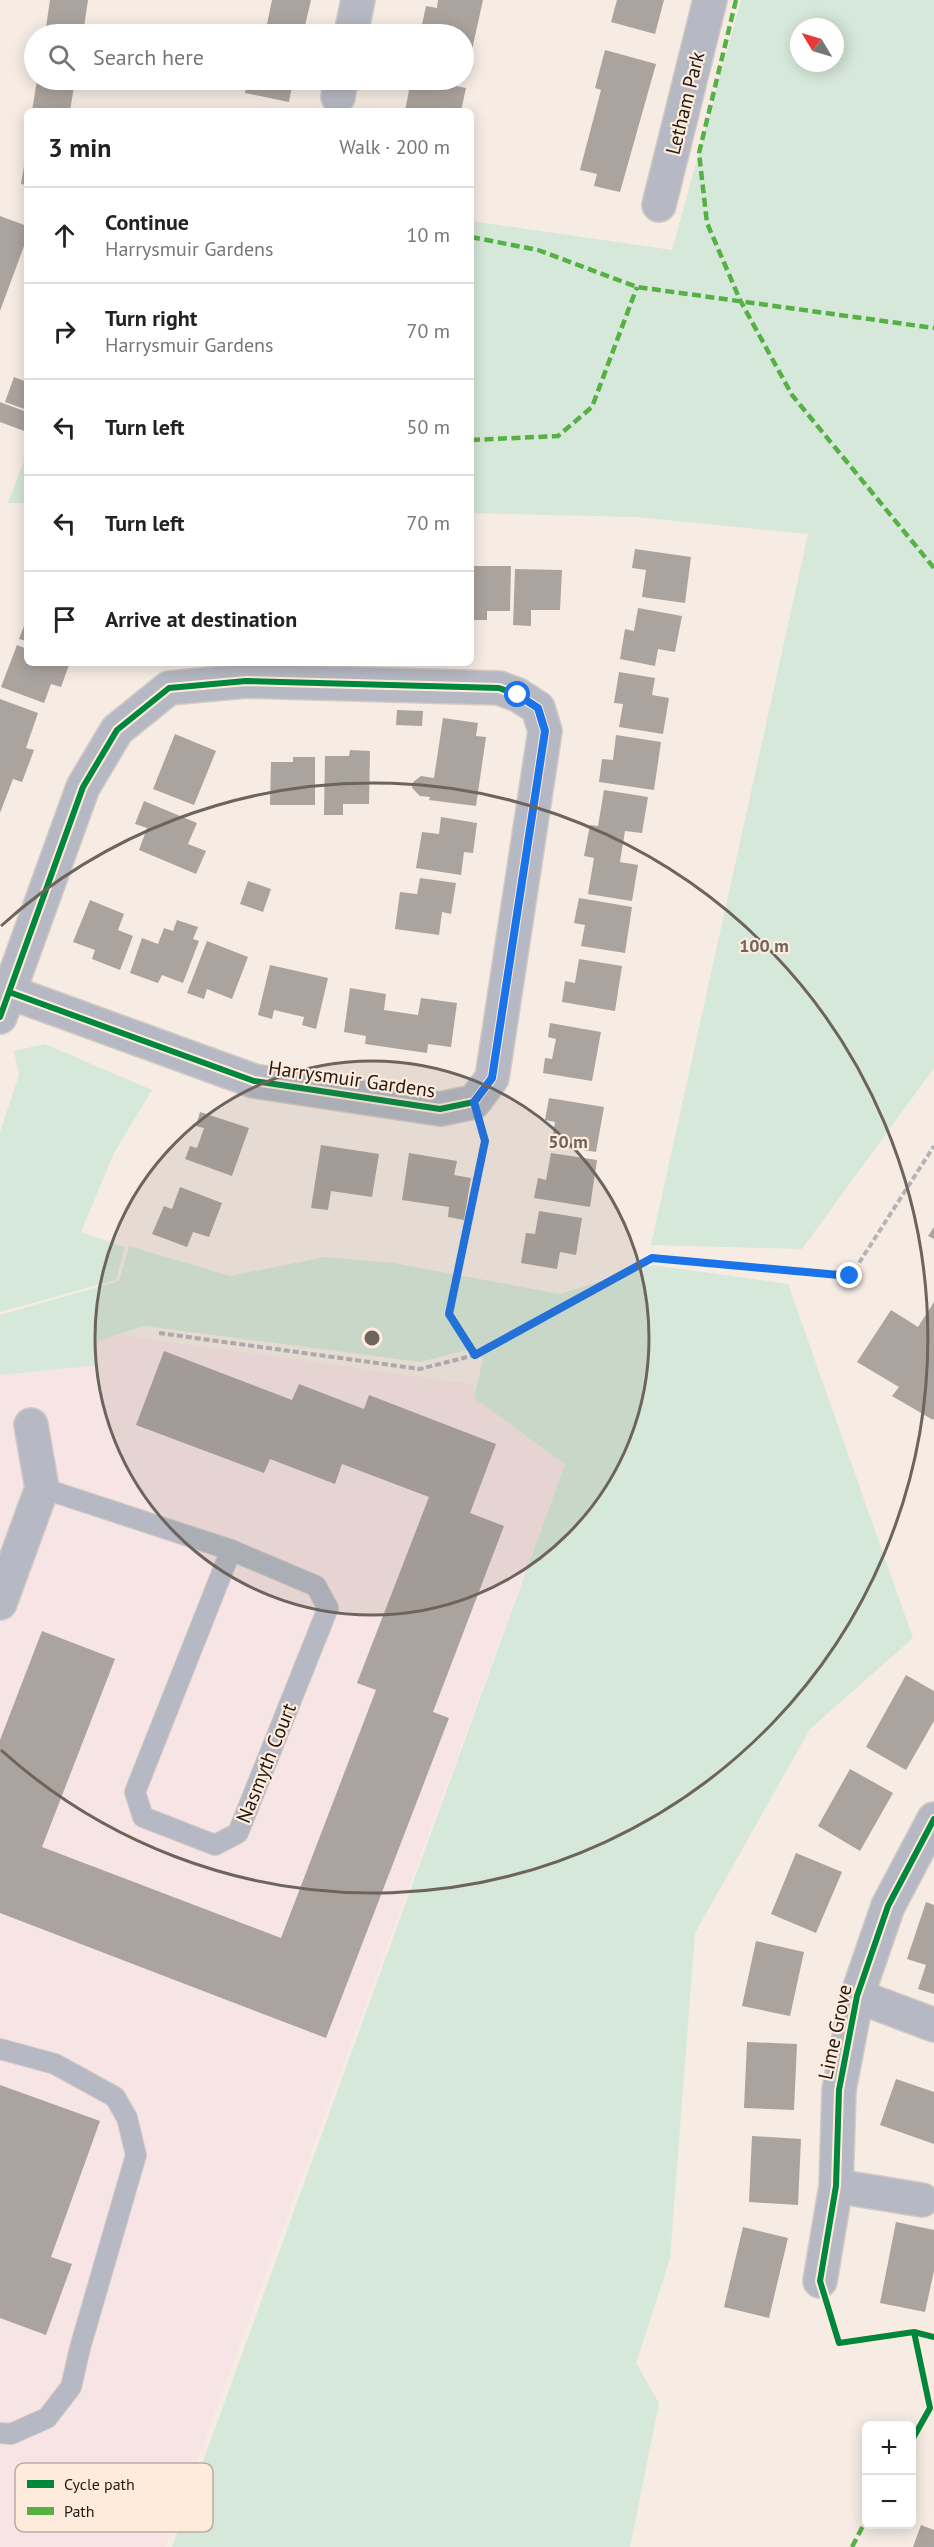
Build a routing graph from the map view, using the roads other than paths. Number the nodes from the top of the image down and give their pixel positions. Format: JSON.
{"nodes":[{"id":1,"x":358,"y":0,"type":"edge"},
{"id":2,"x":710,"y":0,"type":"edge"},
{"id":3,"x":353,"y":24,"type":"edge"},
{"id":4,"x":659,"y":205,"type":"dead end"},
{"id":5,"x":4,"y":1004,"type":"edge"},
{"id":6,"x":32,"y":1425,"type":"dead end"},
{"id":7,"x":42,"y":1488,"type":"junction"},
{"id":8,"x":231,"y":1550,"type":"junction"},
{"id":9,"x":0,"y":1603,"type":"edge"},
{"id":10,"x":931,"y":1833,"type":"edge"},
{"id":11,"x":857,"y":1996,"type":"junction"},
{"id":12,"x":934,"y":2025,"type":"edge"},
{"id":13,"x":0,"y":2049,"type":"edge"},
{"id":14,"x":836,"y":2187,"type":"junction"},
{"id":15,"x":922,"y":2200,"type":"dead end"},
{"id":16,"x":820,"y":2281,"type":"dead end"},
{"id":17,"x":0,"y":2433,"type":"edge"}],
"edges":[{"from":1,"to":3,"type":"street"},
{"from":2,"to":4,"type":"street","name":"Letham Park"},
{"from":5,"to":5,"type":"street","name":"Harrysmuir Gardens"},
{"from":6,"to":7,"type":"street"},
{"from":7,"to":8,"type":"lane","name":"Nasmyth Court"},
{"from":7,"to":9,"type":"street"},
{"from":8,"to":8,"type":"lane","name":"Nasmyth Court"},
{"from":10,"to":11,"type":"street","name":"Lime Grove"},
{"from":11,"to":12,"type":"street","name":"Lime Grove"},
{"from":11,"to":14,"type":"street","name":"Lime Grove"},
{"from":13,"to":17,"type":"lane"},
{"from":14,"to":15,"type":"street"},
{"from":14,"to":16,"type":"street","name":"Lime Grove"}]}
